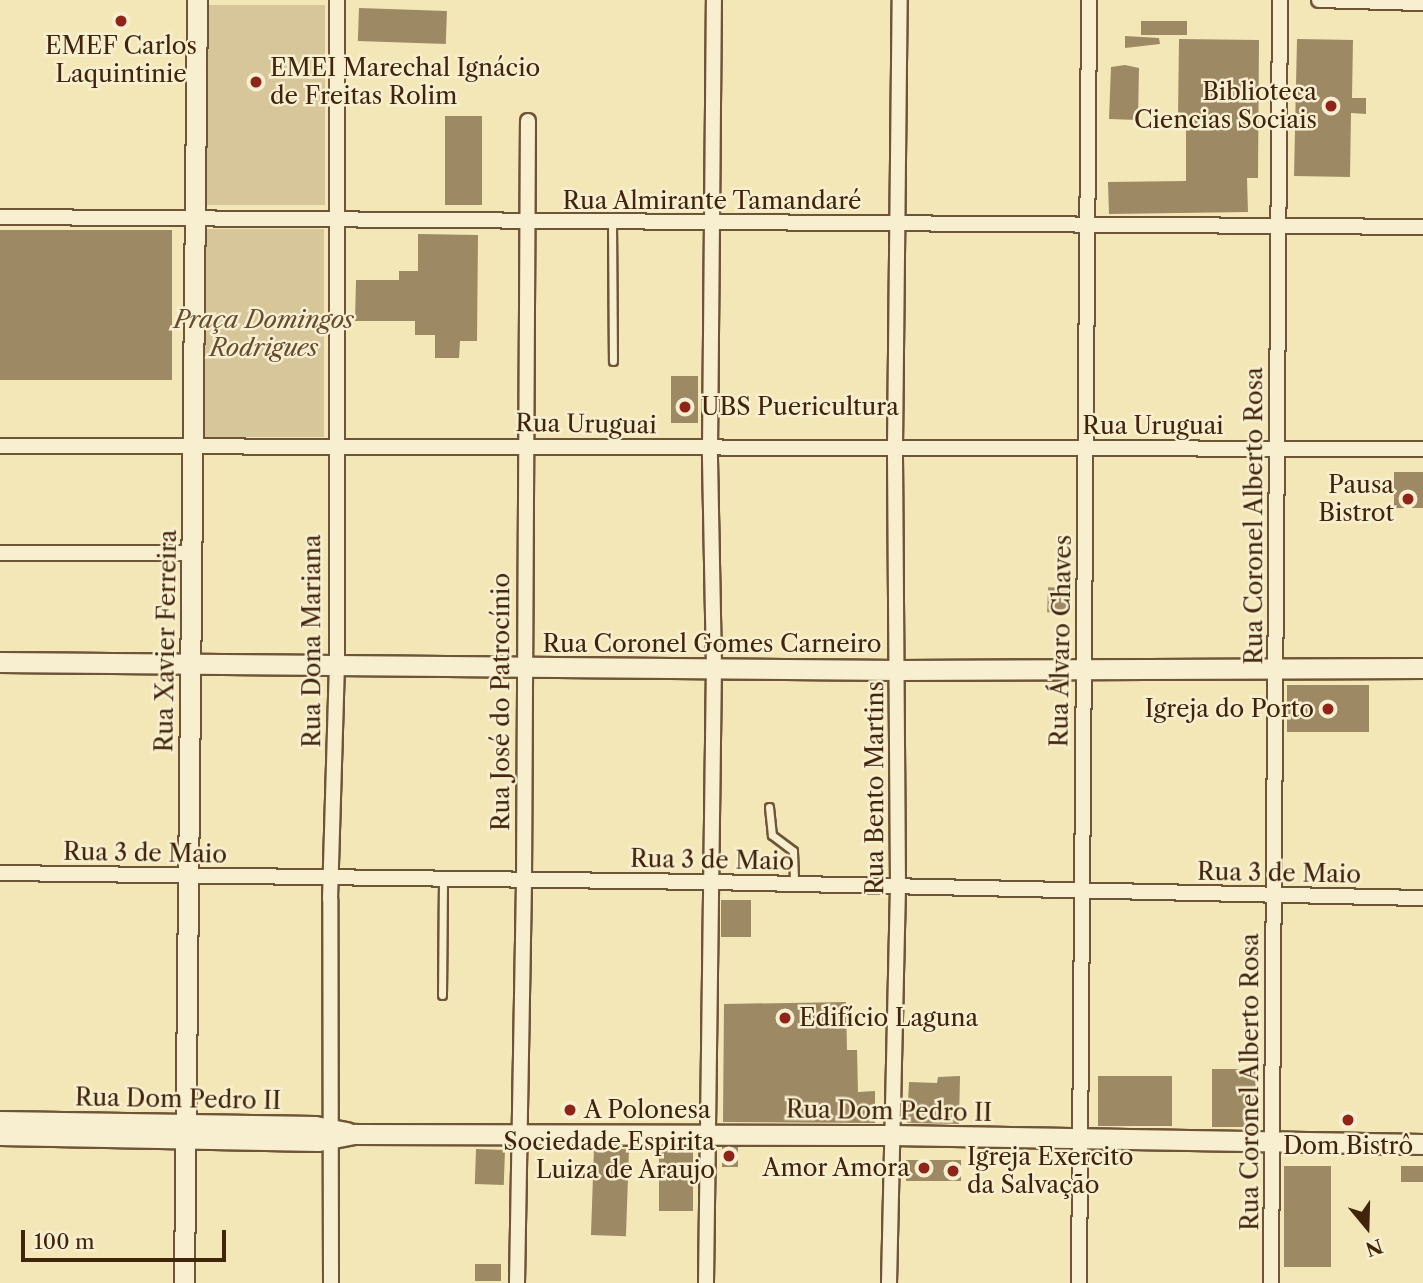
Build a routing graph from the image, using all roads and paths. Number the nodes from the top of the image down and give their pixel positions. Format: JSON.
{"nodes":[{"id":1,"x":197,"y":0,"type":"edge"},
{"id":2,"x":337,"y":0,"type":"edge"},
{"id":3,"x":714,"y":0,"type":"edge"},
{"id":4,"x":900,"y":0,"type":"edge"},
{"id":5,"x":1089,"y":0,"type":"edge"},
{"id":6,"x":1280,"y":0,"type":"edge"},
{"id":7,"x":1319,"y":0,"type":"edge"},
{"id":8,"x":1423,"y":2,"type":"edge"},
{"id":9,"x":528,"y":121,"type":"dead end"},
{"id":10,"x":0,"y":217,"type":"edge"},
{"id":11,"x":195,"y":218,"type":"junction"},
{"id":12,"x":337,"y":219,"type":"junction"},
{"id":13,"x":527,"y":222,"type":"junction"},
{"id":14,"x":612,"y":222,"type":"junction"},
{"id":15,"x":713,"y":223,"type":"junction"},
{"id":16,"x":898,"y":225,"type":"junction"},
{"id":17,"x":1087,"y":225,"type":"junction"},
{"id":18,"x":1277,"y":226,"type":"junction"},
{"id":19,"x":1423,"y":227,"type":"edge"},
{"id":20,"x":613,"y":361,"type":"dead end"},
{"id":21,"x":525,"y":445,"type":"junction"},
{"id":22,"x":0,"y":446,"type":"edge"},
{"id":23,"x":193,"y":446,"type":"junction"},
{"id":24,"x":895,"y":446,"type":"junction"},
{"id":25,"x":336,"y":447,"type":"junction"},
{"id":26,"x":1088,"y":448,"type":"junction"},
{"id":27,"x":710,"y":449,"type":"junction"},
{"id":28,"x":1275,"y":449,"type":"junction"},
{"id":29,"x":1423,"y":449,"type":"edge"},
{"id":30,"x":0,"y":553,"type":"edge"},
{"id":31,"x":191,"y":553,"type":"junction"},
{"id":32,"x":0,"y":662,"type":"edge"},
{"id":33,"x":190,"y":665,"type":"junction"},
{"id":34,"x":337,"y":665,"type":"junction"},
{"id":35,"x":523,"y":667,"type":"junction"},
{"id":36,"x":714,"y":667,"type":"junction"},
{"id":37,"x":1083,"y":667,"type":"junction"},
{"id":38,"x":1278,"y":668,"type":"junction"},
{"id":39,"x":1423,"y":668,"type":"edge"},
{"id":40,"x":899,"y":670,"type":"junction"},
{"id":41,"x":769,"y":807,"type":"dead end"},
{"id":42,"x":0,"y":873,"type":"edge"},
{"id":43,"x":188,"y":876,"type":"junction"},
{"id":44,"x":331,"y":878,"type":"junction"},
{"id":45,"x":443,"y":880,"type":"junction"},
{"id":46,"x":524,"y":881,"type":"junction"},
{"id":47,"x":710,"y":882,"type":"junction"},
{"id":48,"x":794,"y":884,"type":"junction"},
{"id":49,"x":898,"y":886,"type":"junction"},
{"id":50,"x":1082,"y":891,"type":"junction"},
{"id":51,"x":1273,"y":895,"type":"junction"},
{"id":52,"x":1423,"y":898,"type":"edge"},
{"id":53,"x":442,"y":995,"type":"dead end"},
{"id":54,"x":0,"y":1121,"type":"edge"},
{"id":55,"x":185,"y":1131,"type":"junction"},
{"id":56,"x":518,"y":1133,"type":"junction"},
{"id":57,"x":332,"y":1134,"type":"junction"},
{"id":58,"x":708,"y":1134,"type":"junction"},
{"id":59,"x":0,"y":1135,"type":"edge"},
{"id":60,"x":892,"y":1135,"type":"junction"},
{"id":61,"x":1081,"y":1139,"type":"junction"},
{"id":62,"x":1273,"y":1142,"type":"junction"},
{"id":63,"x":1423,"y":1144,"type":"edge"},
{"id":64,"x":184,"y":1283,"type":"edge"},
{"id":65,"x":331,"y":1283,"type":"edge"},
{"id":66,"x":517,"y":1283,"type":"edge"},
{"id":67,"x":706,"y":1283,"type":"edge"},
{"id":68,"x":889,"y":1283,"type":"edge"},
{"id":69,"x":1079,"y":1283,"type":"edge"},
{"id":70,"x":1271,"y":1283,"type":"edge"}],
"edges":[{"from":1,"to":11,"type":"street","name":"Rua Xavier Ferreira"},
{"from":2,"to":12,"type":"street","name":"Rua Dona Mariana"},
{"from":3,"to":15,"type":"street"},
{"from":4,"to":16,"type":"street","name":"Rua Bento Martins"},
{"from":5,"to":17,"type":"street","name":"Rua Álvaro Chaves"},
{"from":6,"to":18,"type":"street","name":"Rua Coronel Alberto Rosa"},
{"from":7,"to":8,"type":"street"},
{"from":9,"to":13,"type":"street","name":"Rua José do Patrocínio"},
{"from":10,"to":11,"type":"street","name":"Rua Almirante Tamandaré"},
{"from":11,"to":12,"type":"street","name":"Rua Almirante Tamandaré"},
{"from":11,"to":23,"type":"street","name":"Rua Xavier Ferreira"},
{"from":12,"to":13,"type":"street","name":"Rua Almirante Tamandaré"},
{"from":12,"to":25,"type":"street","name":"Rua Dona Mariana"},
{"from":13,"to":14,"type":"street","name":"Rua Almirante Tamandaré"},
{"from":13,"to":21,"type":"street","name":"Rua José do Patrocínio"},
{"from":14,"to":15,"type":"street","name":"Rua Almirante Tamandaré"},
{"from":14,"to":20,"type":"lane"},
{"from":15,"to":16,"type":"street","name":"Rua Almirante Tamandaré"},
{"from":15,"to":27,"type":"street"},
{"from":16,"to":17,"type":"street","name":"Rua Almirante Tamandaré"},
{"from":16,"to":24,"type":"street","name":"Rua Bento Martins"},
{"from":17,"to":18,"type":"street","name":"Rua Almirante Tamandaré"},
{"from":17,"to":26,"type":"street","name":"Rua Álvaro Chaves"},
{"from":18,"to":19,"type":"street","name":"Rua Almirante Tamandaré"},
{"from":18,"to":28,"type":"street","name":"Rua Coronel Alberto Rosa"},
{"from":21,"to":25,"type":"street","name":"Rua Uruguai"},
{"from":21,"to":27,"type":"street","name":"Rua Uruguai"},
{"from":21,"to":35,"type":"street","name":"Rua José do Patrocínio"},
{"from":22,"to":23,"type":"street","name":"Rua Uruguai"},
{"from":23,"to":25,"type":"street","name":"Rua Uruguai"},
{"from":23,"to":31,"type":"street","name":"Rua Xavier Ferreira"},
{"from":24,"to":26,"type":"street","name":"Rua Uruguai"},
{"from":24,"to":27,"type":"street","name":"Rua Uruguai"},
{"from":24,"to":40,"type":"street","name":"Rua Bento Martins"},
{"from":25,"to":34,"type":"street","name":"Rua Dona Mariana"},
{"from":26,"to":28,"type":"street","name":"Rua Uruguai"},
{"from":26,"to":37,"type":"street","name":"Rua Álvaro Chaves"},
{"from":27,"to":36,"type":"street"},
{"from":28,"to":29,"type":"street","name":"Rua Uruguai"},
{"from":28,"to":38,"type":"street","name":"Rua Coronel Alberto Rosa"},
{"from":30,"to":31,"type":"street"},
{"from":31,"to":33,"type":"street","name":"Rua Xavier Ferreira"},
{"from":32,"to":33,"type":"street","name":"Rua Coronel Gomes Carneiro"},
{"from":33,"to":34,"type":"street","name":"Rua Coronel Gomes Carneiro"},
{"from":33,"to":43,"type":"street","name":"Rua Xavier Ferreira"},
{"from":34,"to":35,"type":"street","name":"Rua Coronel Gomes Carneiro"},
{"from":34,"to":44,"type":"street","name":"Rua Dona Mariana"},
{"from":35,"to":36,"type":"street","name":"Rua Coronel Gomes Carneiro"},
{"from":35,"to":46,"type":"street","name":"Rua José do Patrocínio"},
{"from":36,"to":40,"type":"street","name":"Rua Coronel Gomes Carneiro"},
{"from":36,"to":47,"type":"street"},
{"from":37,"to":38,"type":"street","name":"Rua Coronel Gomes Carneiro"},
{"from":37,"to":40,"type":"street","name":"Rua Coronel Gomes Carneiro"},
{"from":37,"to":50,"type":"street","name":"Rua Álvaro Chaves"},
{"from":38,"to":39,"type":"street","name":"Rua Coronel Gomes Carneiro"},
{"from":38,"to":51,"type":"street","name":"Rua Coronel Alberto Rosa"},
{"from":40,"to":49,"type":"street","name":"Rua Bento Martins"},
{"from":41,"to":48,"type":"lane"},
{"from":42,"to":43,"type":"street","name":"Rua 3 de Maio"},
{"from":43,"to":44,"type":"street","name":"Rua 3 de Maio"},
{"from":43,"to":55,"type":"street","name":"Rua Xavier Ferreira"},
{"from":44,"to":45,"type":"street","name":"Rua 3 de Maio"},
{"from":44,"to":57,"type":"street","name":"Rua Dona Mariana"},
{"from":45,"to":46,"type":"street","name":"Rua 3 de Maio"},
{"from":45,"to":53,"type":"lane"},
{"from":46,"to":47,"type":"street","name":"Rua 3 de Maio"},
{"from":46,"to":56,"type":"street","name":"Rua José do Patrocínio"},
{"from":47,"to":48,"type":"street","name":"Rua 3 de Maio"},
{"from":47,"to":58,"type":"street"},
{"from":48,"to":49,"type":"street","name":"Rua 3 de Maio"},
{"from":49,"to":50,"type":"street","name":"Rua 3 de Maio"},
{"from":49,"to":60,"type":"street","name":"Rua Bento Martins"},
{"from":50,"to":51,"type":"street","name":"Rua 3 de Maio"},
{"from":50,"to":61,"type":"street","name":"Rua Álvaro Chaves"},
{"from":51,"to":52,"type":"street","name":"Rua 3 de Maio"},
{"from":51,"to":62,"type":"street","name":"Rua Coronel Alberto Rosa"},
{"from":54,"to":55,"type":"street","name":"Rua Dom Pedro II"},
{"from":55,"to":57,"type":"street","name":"Rua Dom Pedro II"},
{"from":55,"to":59,"type":"street","name":"Rua Dom Pedro II"},
{"from":55,"to":64,"type":"street","name":"Rua Xavier Ferreira"},
{"from":56,"to":57,"type":"street","name":"Rua Dom Pedro II"},
{"from":56,"to":58,"type":"street","name":"Rua Dom Pedro II"},
{"from":56,"to":66,"type":"street","name":"Rua José do Patrocínio"},
{"from":57,"to":65,"type":"street","name":"Rua Dona Mariana"},
{"from":58,"to":60,"type":"street","name":"Rua Dom Pedro II"},
{"from":58,"to":67,"type":"street"},
{"from":60,"to":61,"type":"street","name":"Rua Dom Pedro II"},
{"from":60,"to":68,"type":"street","name":"Rua Bento Martins"},
{"from":61,"to":62,"type":"street","name":"Rua Dom Pedro II"},
{"from":61,"to":69,"type":"street","name":"Rua Álvaro Chaves"},
{"from":62,"to":63,"type":"street","name":"Rua Dom Pedro II"},
{"from":62,"to":70,"type":"street","name":"Rua Coronel Alberto Rosa"}]}
